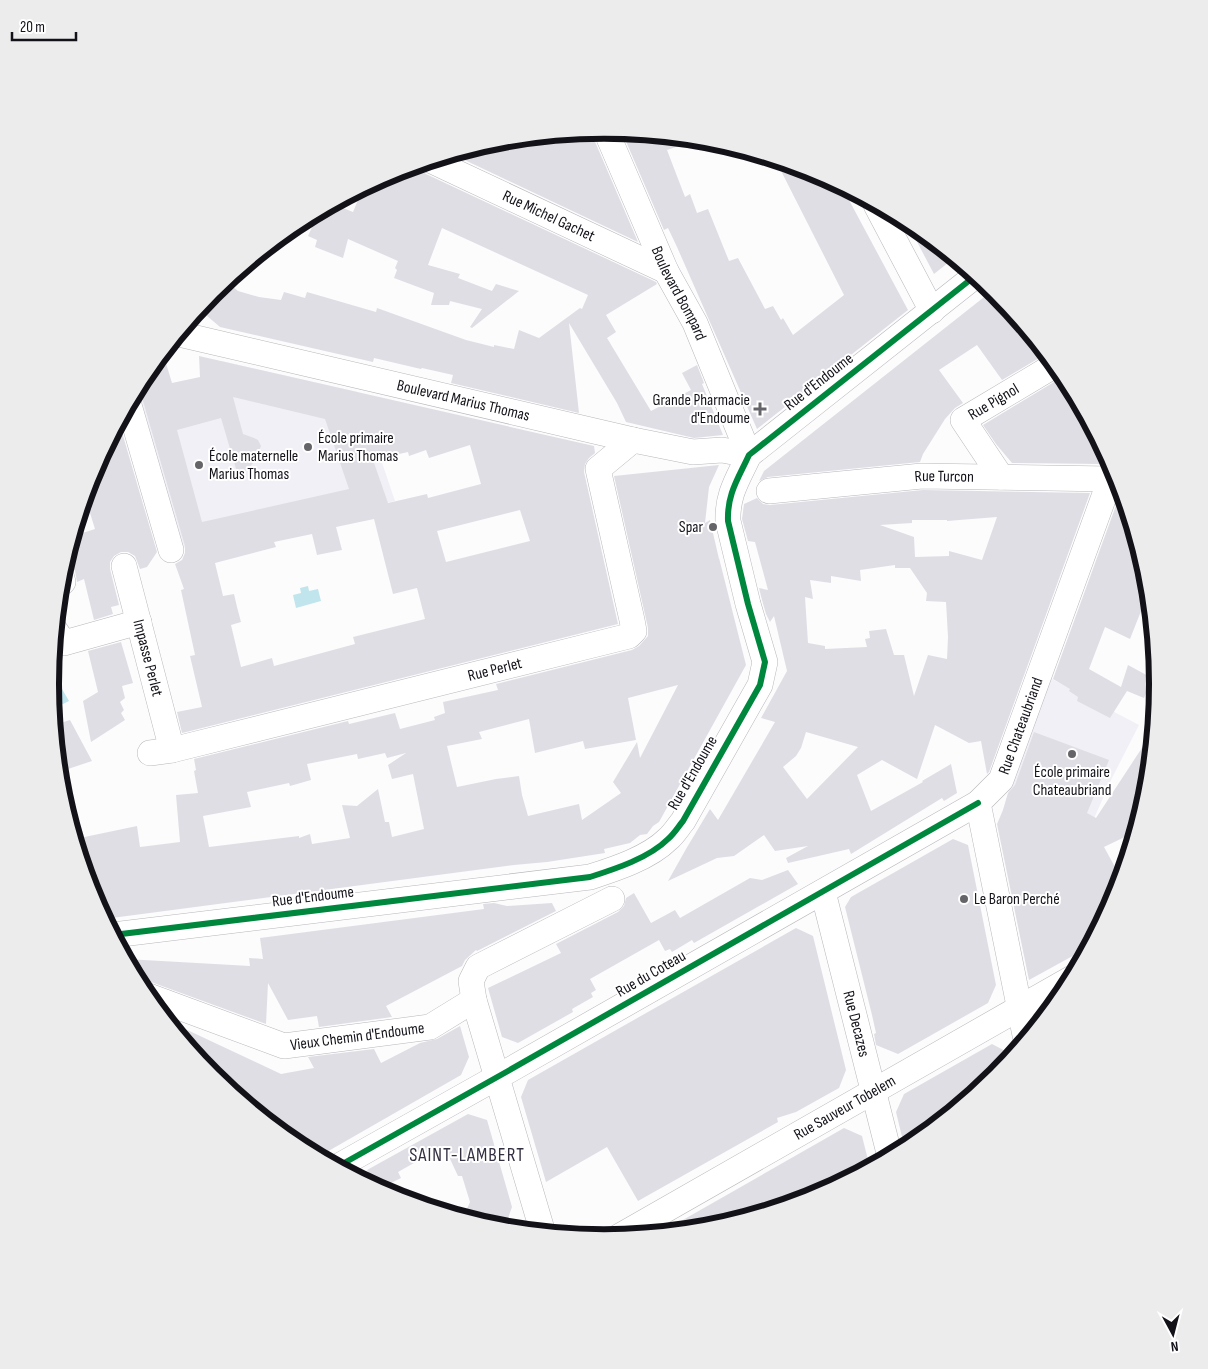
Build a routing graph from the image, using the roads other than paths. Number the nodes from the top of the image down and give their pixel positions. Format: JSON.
{"nodes":[{"id":1,"x":609,"y":139,"type":"edge"},
{"id":2,"x":440,"y":165,"type":"edge"},
{"id":3,"x":881,"y":215,"type":"edge"},
{"id":4,"x":666,"y":271,"type":"junction"},
{"id":5,"x":970,"y":280,"type":"edge"},
{"id":6,"x":932,"y":311,"type":"junction"},
{"id":7,"x":185,"y":335,"type":"edge"},
{"id":8,"x":1048,"y":369,"type":"edge"},
{"id":9,"x":131,"y":414,"type":"edge"},
{"id":10,"x":633,"y":440,"type":"junction"},
{"id":11,"x":749,"y":455,"type":"junction"},
{"id":12,"x":1001,"y":478,"type":"junction"},
{"id":13,"x":1109,"y":478,"type":"edge"},
{"id":14,"x":1112,"y":486,"type":"edge"},
{"id":15,"x":769,"y":491,"type":"dead end"},
{"id":16,"x":171,"y":550,"type":"dead end"},
{"id":17,"x":124,"y":566,"type":"dead end"},
{"id":18,"x":139,"y":622,"type":"junction"},
{"id":19,"x":61,"y":638,"type":"edge"},
{"id":20,"x":161,"y":752,"type":"joint"},
{"id":21,"x":978,"y":803,"type":"junction"},
{"id":22,"x":823,"y":892,"type":"junction"},
{"id":23,"x":612,"y":899,"type":"dead end"},
{"id":24,"x":120,"y":934,"type":"edge"},
{"id":25,"x":1058,"y":986,"type":"edge"},
{"id":26,"x":160,"y":1000,"type":"edge"},
{"id":27,"x":474,"y":1000,"type":"junction"},
{"id":28,"x":1019,"y":1008,"type":"junction"},
{"id":29,"x":1024,"y":1032,"type":"edge"},
{"id":30,"x":497,"y":1077,"type":"junction"},
{"id":31,"x":874,"y":1091,"type":"junction"},
{"id":32,"x":888,"y":1150,"type":"edge"},
{"id":33,"x":343,"y":1163,"type":"edge"},
{"id":34,"x":541,"y":1226,"type":"edge"},
{"id":35,"x":632,"y":1229,"type":"edge"}],
"edges":[{"from":1,"to":4,"type":"street","name":"Boulevard Bompard"},
{"from":2,"to":4,"type":"street","name":"Rue Michel Gachet"},
{"from":3,"to":6,"type":"street"},
{"from":4,"to":11,"type":"street","name":"Boulevard Bompard"},
{"from":5,"to":6,"type":"street","name":"Rue d'Endoume"},
{"from":6,"to":11,"type":"street","name":"Rue d'Endoume"},
{"from":7,"to":10,"type":"street","name":"Boulevard Marius Thomas"},
{"from":8,"to":12,"type":"street","name":"Rue Pignol"},
{"from":9,"to":16,"type":"street"},
{"from":10,"to":11,"type":"street","name":"Boulevard Marius Thomas"},
{"from":10,"to":20,"type":"street","name":"Rue Perlet"},
{"from":11,"to":24,"type":"street","name":"Rue d'Endoume"},
{"from":12,"to":13,"type":"street","name":"Rue Turcon"},
{"from":12,"to":15,"type":"street","name":"Rue Turcon"},
{"from":14,"to":21,"type":"street","name":"Rue Chateaubriand"},
{"from":17,"to":18,"type":"street","name":"Impasse Perlet"},
{"from":18,"to":19,"type":"street"},
{"from":18,"to":20,"type":"street","name":"Impasse Perlet"},
{"from":21,"to":22,"type":"street","name":"Rue du Coteau"},
{"from":21,"to":28,"type":"street"},
{"from":22,"to":30,"type":"street","name":"Rue du Coteau"},
{"from":22,"to":31,"type":"street","name":"Rue Decazes"},
{"from":23,"to":27,"type":"street"},
{"from":25,"to":28,"type":"street","name":"Rue Sauveur Tobelem"},
{"from":26,"to":27,"type":"street","name":"Vieux Chemin d'Endoume"},
{"from":27,"to":30,"type":"street"},
{"from":28,"to":29,"type":"street"},
{"from":28,"to":31,"type":"street","name":"Rue Sauveur Tobelem"},
{"from":30,"to":33,"type":"street","name":"Rue du Coteau"},
{"from":30,"to":34,"type":"street"},
{"from":31,"to":32,"type":"street","name":"Rue Decazes"},
{"from":31,"to":35,"type":"street","name":"Rue Sauveur Tobelem"}]}
